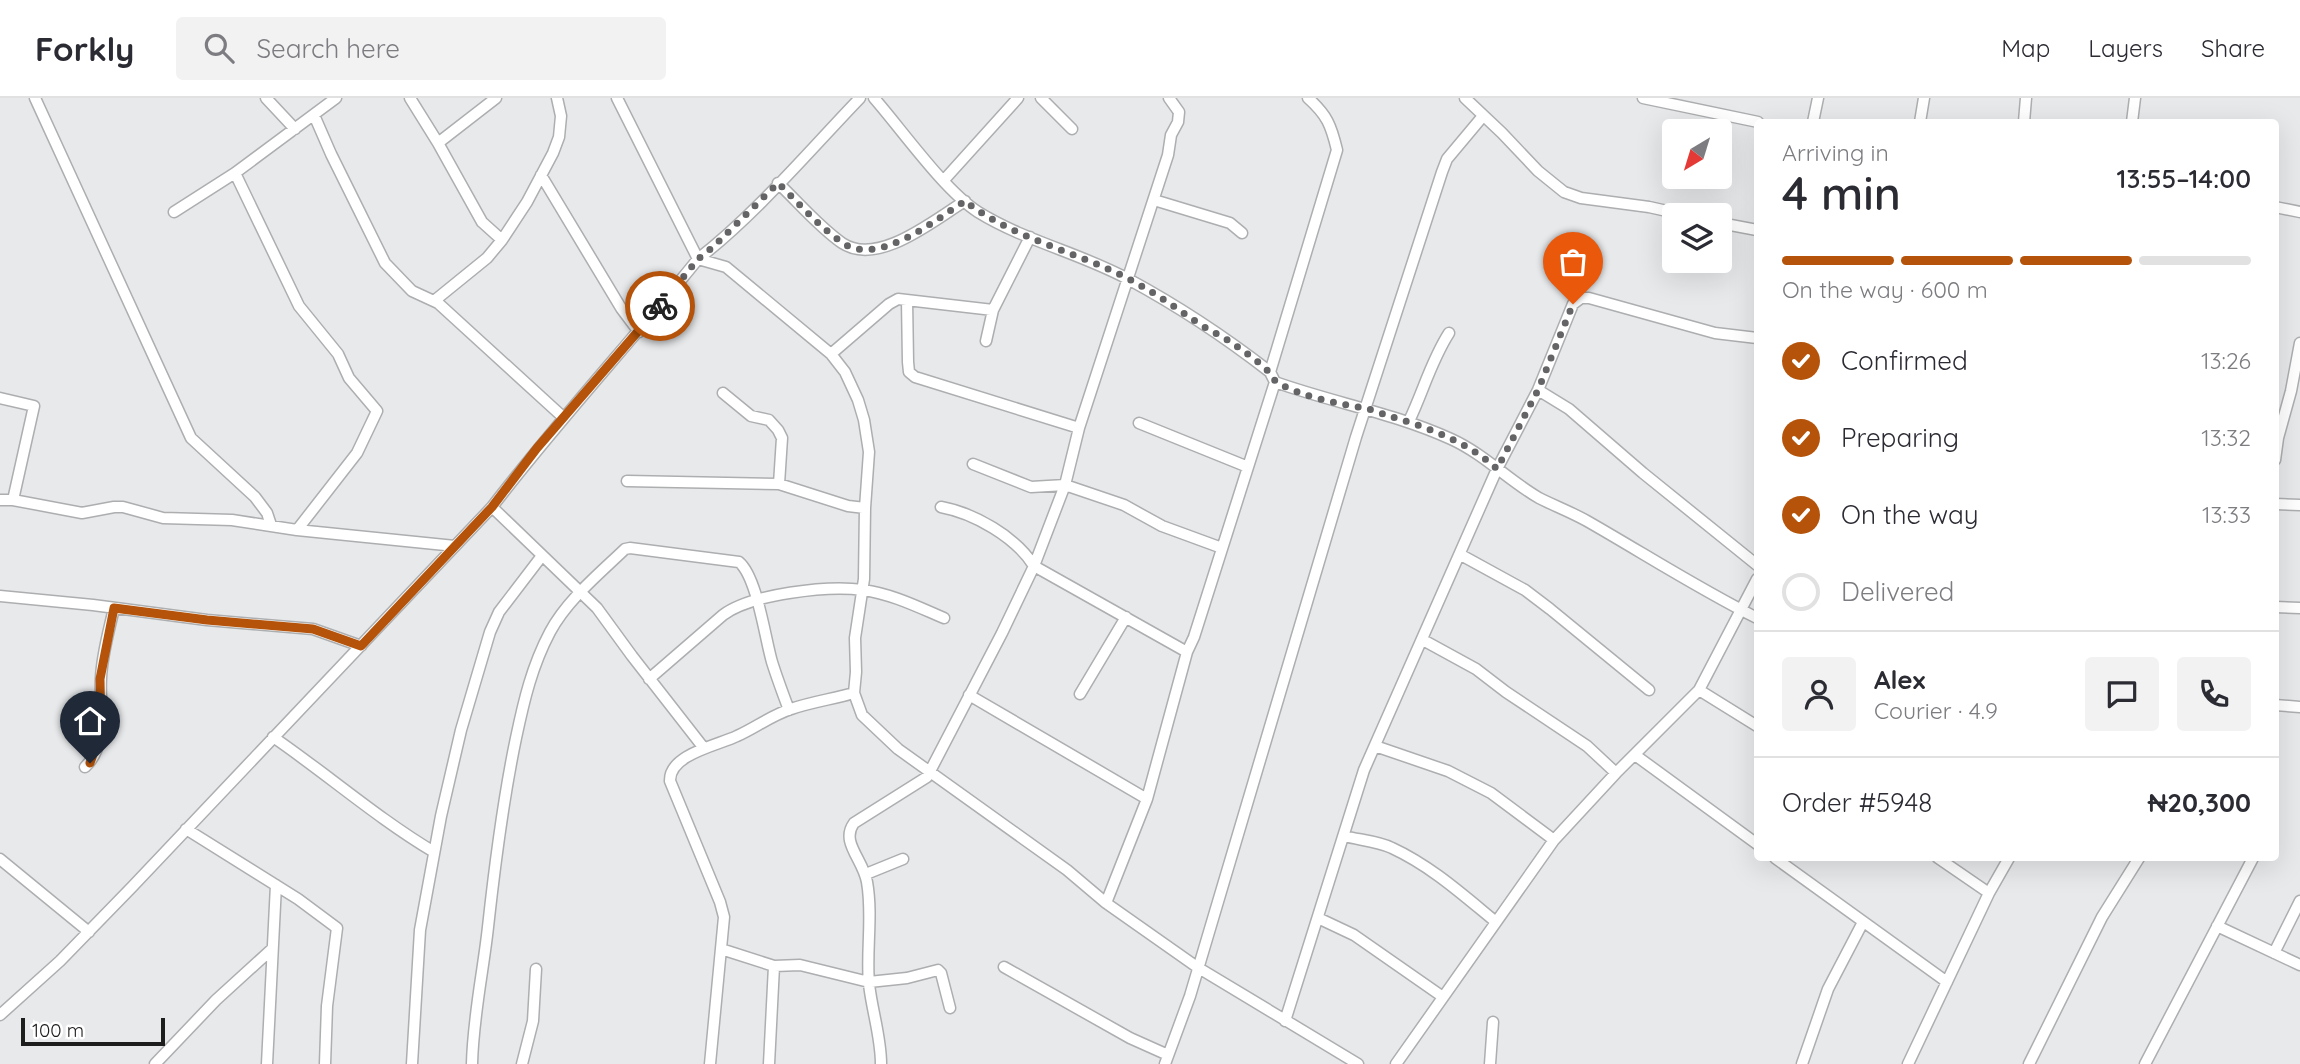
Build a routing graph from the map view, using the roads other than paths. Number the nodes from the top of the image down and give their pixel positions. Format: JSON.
{"nodes":[{"id":1,"x":35,"y":98,"type":"edge"},
{"id":2,"x":267,"y":98,"type":"edge"},
{"id":3,"x":336,"y":98,"type":"edge"},
{"id":4,"x":410,"y":98,"type":"edge"},
{"id":5,"x":496,"y":98,"type":"edge"},
{"id":6,"x":557,"y":98,"type":"edge"},
{"id":7,"x":617,"y":98,"type":"edge"},
{"id":8,"x":860,"y":98,"type":"edge"},
{"id":9,"x":874,"y":98,"type":"edge"},
{"id":10,"x":1018,"y":98,"type":"edge"},
{"id":11,"x":1041,"y":98,"type":"edge"},
{"id":12,"x":1169,"y":98,"type":"edge"},
{"id":13,"x":1308,"y":98,"type":"edge"},
{"id":14,"x":1465,"y":98,"type":"edge"},
{"id":15,"x":1643,"y":98,"type":"edge"},
{"id":16,"x":1818,"y":98,"type":"edge"},
{"id":17,"x":1924,"y":98,"type":"edge"},
{"id":18,"x":2026,"y":98,"type":"edge"},
{"id":19,"x":2135,"y":98,"type":"edge"},
{"id":20,"x":314,"y":115,"type":"junction"},
{"id":21,"x":1483,"y":117,"type":"junction"},
{"id":22,"x":1814,"y":119,"type":"edge"},
{"id":23,"x":1920,"y":119,"type":"edge"},
{"id":24,"x":2024,"y":119,"type":"edge"},
{"id":25,"x":2132,"y":119,"type":"edge"},
{"id":26,"x":1754,"y":121,"type":"edge"},
{"id":27,"x":295,"y":129,"type":"junction"},
{"id":28,"x":1072,"y":129,"type":"dead end"},
{"id":29,"x":439,"y":144,"type":"junction"},
{"id":30,"x":235,"y":173,"type":"junction"},
{"id":31,"x":541,"y":175,"type":"junction"},
{"id":32,"x":944,"y":180,"type":"junction"},
{"id":33,"x":778,"y":183,"type":"junction"},
{"id":34,"x":1154,"y":200,"type":"junction"},
{"id":35,"x":965,"y":201,"type":"junction"},
{"id":36,"x":2279,"y":208,"type":"edge"},
{"id":37,"x":1662,"y":210,"type":"edge"},
{"id":38,"x":174,"y":212,"type":"dead end"},
{"id":39,"x":2300,"y":212,"type":"edge"},
{"id":40,"x":1732,"y":225,"type":"edge"},
{"id":41,"x":1754,"y":229,"type":"edge"},
{"id":42,"x":1242,"y":233,"type":"dead end"},
{"id":43,"x":1030,"y":237,"type":"junction"},
{"id":44,"x":502,"y":240,"type":"junction"},
{"id":45,"x":698,"y":259,"type":"junction"},
{"id":46,"x":1129,"y":279,"type":"junction"},
{"id":47,"x":907,"y":300,"type":"junction"},
{"id":48,"x":434,"y":301,"type":"junction"},
{"id":49,"x":993,"y":310,"type":"junction"},
{"id":50,"x":639,"y":332,"type":"junction"},
{"id":51,"x":1449,"y":333,"type":"dead end"},
{"id":52,"x":1754,"y":338,"type":"edge"},
{"id":53,"x":986,"y":341,"type":"dead end"},
{"id":54,"x":2300,"y":343,"type":"edge"},
{"id":55,"x":831,"y":354,"type":"junction"},
{"id":56,"x":1273,"y":377,"type":"junction"},
{"id":57,"x":1538,"y":390,"type":"junction"},
{"id":58,"x":723,"y":393,"type":"dead end"},
{"id":59,"x":0,"y":398,"type":"edge"},
{"id":60,"x":2295,"y":398,"type":"edge"},
{"id":61,"x":1366,"y":408,"type":"junction"},
{"id":62,"x":564,"y":418,"type":"junction"},
{"id":63,"x":1409,"y":421,"type":"junction"},
{"id":64,"x":1139,"y":423,"type":"dead end"},
{"id":65,"x":1079,"y":428,"type":"junction"},
{"id":66,"x":2279,"y":432,"type":"edge"},
{"id":67,"x":973,"y":464,"type":"dead end"},
{"id":68,"x":1248,"y":467,"type":"junction"},
{"id":69,"x":1497,"y":469,"type":"junction"},
{"id":70,"x":627,"y":481,"type":"dead end"},
{"id":71,"x":779,"y":484,"type":"junction"},
{"id":72,"x":1065,"y":485,"type":"junction"},
{"id":73,"x":0,"y":500,"type":"edge"},
{"id":74,"x":13,"y":500,"type":"junction"},
{"id":75,"x":2279,"y":504,"type":"edge"},
{"id":76,"x":2300,"y":505,"type":"edge"},
{"id":77,"x":492,"y":507,"type":"junction"},
{"id":78,"x":940,"y":507,"type":"dead end"},
{"id":79,"x":865,"y":508,"type":"junction"},
{"id":80,"x":271,"y":525,"type":"junction"},
{"id":81,"x":297,"y":530,"type":"junction"},
{"id":82,"x":455,"y":546,"type":"junction"},
{"id":83,"x":1222,"y":548,"type":"junction"},
{"id":84,"x":1461,"y":555,"type":"junction"},
{"id":85,"x":541,"y":556,"type":"junction"},
{"id":86,"x":1754,"y":563,"type":"edge"},
{"id":87,"x":1034,"y":566,"type":"junction"},
{"id":88,"x":1754,"y":584,"type":"edge"},
{"id":89,"x":862,"y":590,"type":"junction"},
{"id":90,"x":581,"y":592,"type":"junction"},
{"id":91,"x":0,"y":596,"type":"edge"},
{"id":92,"x":756,"y":599,"type":"junction"},
{"id":93,"x":2279,"y":607,"type":"edge"},
{"id":94,"x":114,"y":608,"type":"junction"},
{"id":95,"x":2300,"y":608,"type":"edge"},
{"id":96,"x":1740,"y":610,"type":"junction"},
{"id":97,"x":1126,"y":617,"type":"junction"},
{"id":98,"x":1754,"y":617,"type":"edge"},
{"id":99,"x":944,"y":618,"type":"dead end"},
{"id":100,"x":1423,"y":640,"type":"junction"},
{"id":101,"x":361,"y":646,"type":"junction"},
{"id":102,"x":1187,"y":652,"type":"junction"},
{"id":103,"x":649,"y":678,"type":"junction"},
{"id":104,"x":1649,"y":690,"type":"dead end"},
{"id":105,"x":1699,"y":690,"type":"junction"},
{"id":106,"x":854,"y":693,"type":"junction"},
{"id":107,"x":1080,"y":694,"type":"dead end"},
{"id":108,"x":969,"y":695,"type":"junction"},
{"id":109,"x":2279,"y":705,"type":"edge"},
{"id":110,"x":2300,"y":707,"type":"edge"},
{"id":111,"x":789,"y":710,"type":"junction"},
{"id":112,"x":1754,"y":724,"type":"edge"},
{"id":113,"x":272,"y":737,"type":"junction"},
{"id":114,"x":1375,"y":746,"type":"junction"},
{"id":115,"x":703,"y":747,"type":"junction"},
{"id":116,"x":1635,"y":755,"type":"junction"},
{"id":117,"x":85,"y":767,"type":"dead end"},
{"id":118,"x":930,"y":773,"type":"junction"},
{"id":119,"x":1616,"y":773,"type":"junction"},
{"id":120,"x":1147,"y":799,"type":"junction"},
{"id":121,"x":186,"y":829,"type":"junction"},
{"id":122,"x":1344,"y":836,"type":"junction"},
{"id":123,"x":1555,"y":840,"type":"junction"},
{"id":124,"x":1754,"y":842,"type":"edge"},
{"id":125,"x":434,"y":852,"type":"junction"},
{"id":126,"x":0,"y":859,"type":"edge"},
{"id":127,"x":903,"y":859,"type":"dead end"},
{"id":128,"x":1779,"y":861,"type":"edge"},
{"id":129,"x":1942,"y":861,"type":"edge"},
{"id":130,"x":2007,"y":861,"type":"edge"},
{"id":131,"x":2136,"y":861,"type":"edge"},
{"id":132,"x":2251,"y":861,"type":"edge"},
{"id":133,"x":866,"y":874,"type":"junction"},
{"id":134,"x":276,"y":885,"type":"junction"},
{"id":135,"x":1989,"y":893,"type":"junction"},
{"id":136,"x":2300,"y":901,"type":"edge"},
{"id":137,"x":1106,"y":903,"type":"junction"},
{"id":138,"x":1318,"y":918,"type":"junction"},
{"id":139,"x":1496,"y":922,"type":"junction"},
{"id":140,"x":1863,"y":922,"type":"junction"},
{"id":141,"x":2217,"y":926,"type":"junction"},
{"id":142,"x":89,"y":932,"type":"junction"},
{"id":143,"x":272,"y":949,"type":"junction"},
{"id":144,"x":721,"y":949,"type":"junction"},
{"id":145,"x":2274,"y":953,"type":"junction"},
{"id":146,"x":2300,"y":965,"type":"edge"},
{"id":147,"x":775,"y":966,"type":"junction"},
{"id":148,"x":1004,"y":967,"type":"dead end"},
{"id":149,"x":1197,"y":967,"type":"junction"},
{"id":150,"x":536,"y":969,"type":"dead end"},
{"id":151,"x":869,"y":982,"type":"junction"},
{"id":152,"x":1947,"y":982,"type":"junction"},
{"id":153,"x":1443,"y":997,"type":"junction"},
{"id":154,"x":950,"y":1008,"type":"dead end"},
{"id":155,"x":0,"y":1015,"type":"edge"},
{"id":156,"x":1285,"y":1021,"type":"junction"},
{"id":157,"x":1493,"y":1022,"type":"dead end"},
{"id":158,"x":1166,"y":1060,"type":"edge"},
{"id":159,"x":155,"y":1064,"type":"edge"},
{"id":160,"x":267,"y":1064,"type":"edge"},
{"id":161,"x":325,"y":1064,"type":"edge"},
{"id":162,"x":412,"y":1064,"type":"edge"},
{"id":163,"x":472,"y":1064,"type":"edge"},
{"id":164,"x":522,"y":1064,"type":"edge"},
{"id":165,"x":710,"y":1064,"type":"edge"},
{"id":166,"x":769,"y":1064,"type":"edge"},
{"id":167,"x":881,"y":1064,"type":"edge"},
{"id":168,"x":1358,"y":1064,"type":"edge"},
{"id":169,"x":1396,"y":1064,"type":"edge"},
{"id":170,"x":1490,"y":1064,"type":"edge"},
{"id":171,"x":1802,"y":1064,"type":"edge"},
{"id":172,"x":1908,"y":1064,"type":"edge"},
{"id":173,"x":2029,"y":1064,"type":"edge"},
{"id":174,"x":2145,"y":1064,"type":"edge"}],
"edges":[{"from":1,"to":80,"type":"street"},
{"from":2,"to":27,"type":"street"},
{"from":3,"to":20,"type":"street"},
{"from":4,"to":29,"type":"street"},
{"from":5,"to":29,"type":"street"},
{"from":6,"to":31,"type":"street"},
{"from":7,"to":45,"type":"street"},
{"from":8,"to":33,"type":"street"},
{"from":9,"to":32,"type":"street"},
{"from":10,"to":32,"type":"street"},
{"from":11,"to":28,"type":"street"},
{"from":12,"to":34,"type":"street"},
{"from":13,"to":56,"type":"street"},
{"from":14,"to":21,"type":"street"},
{"from":15,"to":26,"type":"street"},
{"from":16,"to":22,"type":"street"},
{"from":17,"to":23,"type":"street"},
{"from":18,"to":24,"type":"street"},
{"from":19,"to":25,"type":"street"},
{"from":20,"to":27,"type":"street"},
{"from":20,"to":48,"type":"street"},
{"from":21,"to":37,"type":"street"},
{"from":21,"to":61,"type":"street"},
{"from":27,"to":30,"type":"street"},
{"from":29,"to":44,"type":"street"},
{"from":30,"to":38,"type":"street"},
{"from":30,"to":81,"type":"street"},
{"from":31,"to":44,"type":"street"},
{"from":31,"to":50,"type":"street"},
{"from":32,"to":35,"type":"street"},
{"from":33,"to":35,"type":"street"},
{"from":33,"to":45,"type":"street"},
{"from":34,"to":42,"type":"street"},
{"from":34,"to":46,"type":"street"},
{"from":35,"to":43,"type":"street"},
{"from":36,"to":39,"type":"street"},
{"from":40,"to":41,"type":"street"},
{"from":43,"to":46,"type":"street"},
{"from":43,"to":49,"type":"street"},
{"from":44,"to":48,"type":"street"},
{"from":45,"to":50,"type":"street"},
{"from":45,"to":55,"type":"street"},
{"from":46,"to":56,"type":"street"},
{"from":46,"to":65,"type":"street"},
{"from":47,"to":49,"type":"street"},
{"from":47,"to":55,"type":"street"},
{"from":47,"to":65,"type":"street"},
{"from":48,"to":62,"type":"street"},
{"from":49,"to":53,"type":"street"},
{"from":50,"to":62,"type":"street"},
{"from":51,"to":63,"type":"street"},
{"from":52,"to":57,"type":"street"},
{"from":54,"to":60,"type":"street"},
{"from":55,"to":79,"type":"street"},
{"from":56,"to":61,"type":"street"},
{"from":56,"to":68,"type":"street"},
{"from":57,"to":69,"type":"street"},
{"from":57,"to":86,"type":"street"},
{"from":58,"to":71,"type":"street"},
{"from":59,"to":74,"type":"street"},
{"from":60,"to":66,"type":"street"},
{"from":61,"to":63,"type":"street"},
{"from":61,"to":149,"type":"street"},
{"from":62,"to":77,"type":"street"},
{"from":63,"to":69,"type":"street"},
{"from":64,"to":68,"type":"street"},
{"from":65,"to":72,"type":"street"},
{"from":67,"to":72,"type":"street"},
{"from":68,"to":83,"type":"street"},
{"from":69,"to":84,"type":"street"},
{"from":69,"to":96,"type":"street"},
{"from":70,"to":71,"type":"street"},
{"from":71,"to":79,"type":"street"},
{"from":72,"to":83,"type":"street"},
{"from":72,"to":87,"type":"street"},
{"from":73,"to":74,"type":"street"},
{"from":74,"to":80,"type":"street"},
{"from":75,"to":76,"type":"street"},
{"from":77,"to":82,"type":"street"},
{"from":77,"to":85,"type":"street"},
{"from":78,"to":87,"type":"street"},
{"from":79,"to":89,"type":"street"},
{"from":80,"to":81,"type":"street"},
{"from":81,"to":82,"type":"street"},
{"from":82,"to":101,"type":"street"},
{"from":83,"to":102,"type":"street"},
{"from":84,"to":100,"type":"street"},
{"from":84,"to":104,"type":"street"},
{"from":85,"to":90,"type":"street"},
{"from":85,"to":125,"type":"street"},
{"from":87,"to":97,"type":"street"},
{"from":87,"to":108,"type":"street"},
{"from":88,"to":96,"type":"street"},
{"from":89,"to":92,"type":"street"},
{"from":89,"to":99,"type":"street"},
{"from":89,"to":106,"type":"street"},
{"from":90,"to":92,"type":"street"},
{"from":90,"to":103,"type":"street"},
{"from":90,"to":163,"type":"street"},
{"from":91,"to":94,"type":"street"},
{"from":92,"to":103,"type":"street"},
{"from":92,"to":111,"type":"street"},
{"from":93,"to":95,"type":"street"},
{"from":94,"to":101,"type":"street"},
{"from":94,"to":117,"type":"street"},
{"from":96,"to":98,"type":"street"},
{"from":96,"to":105,"type":"street"},
{"from":97,"to":102,"type":"street"},
{"from":97,"to":107,"type":"street"},
{"from":100,"to":114,"type":"street"},
{"from":100,"to":119,"type":"street"},
{"from":101,"to":113,"type":"street"},
{"from":102,"to":120,"type":"street"},
{"from":103,"to":115,"type":"street"},
{"from":105,"to":112,"type":"street"},
{"from":105,"to":116,"type":"street"},
{"from":106,"to":111,"type":"street"},
{"from":106,"to":118,"type":"street"},
{"from":108,"to":118,"type":"street"},
{"from":108,"to":120,"type":"street"},
{"from":109,"to":110,"type":"street"},
{"from":111,"to":115,"type":"street"},
{"from":113,"to":121,"type":"street"},
{"from":113,"to":125,"type":"street"},
{"from":114,"to":122,"type":"street"},
{"from":114,"to":123,"type":"street"},
{"from":115,"to":144,"type":"street"},
{"from":116,"to":119,"type":"street"},
{"from":116,"to":124,"type":"street"},
{"from":118,"to":133,"type":"street"},
{"from":118,"to":137,"type":"street"},
{"from":119,"to":123,"type":"street"},
{"from":120,"to":137,"type":"street"},
{"from":121,"to":134,"type":"street"},
{"from":121,"to":142,"type":"street"},
{"from":122,"to":138,"type":"street"},
{"from":122,"to":139,"type":"street"},
{"from":123,"to":139,"type":"street"},
{"from":125,"to":162,"type":"street"},
{"from":126,"to":142,"type":"street"},
{"from":127,"to":133,"type":"street"},
{"from":128,"to":140,"type":"street"},
{"from":129,"to":135,"type":"street"},
{"from":130,"to":135,"type":"street"},
{"from":131,"to":173,"type":"street"},
{"from":132,"to":141,"type":"street"},
{"from":133,"to":151,"type":"street"},
{"from":134,"to":143,"type":"street"},
{"from":134,"to":161,"type":"street"},
{"from":135,"to":152,"type":"street"},
{"from":136,"to":145,"type":"street"},
{"from":137,"to":149,"type":"street"},
{"from":138,"to":153,"type":"street"},
{"from":138,"to":156,"type":"street"},
{"from":139,"to":153,"type":"street"},
{"from":140,"to":152,"type":"street"},
{"from":140,"to":171,"type":"street"},
{"from":141,"to":145,"type":"street"},
{"from":141,"to":174,"type":"street"},
{"from":142,"to":155,"type":"street"},
{"from":143,"to":159,"type":"street"},
{"from":143,"to":160,"type":"street"},
{"from":144,"to":147,"type":"street"},
{"from":144,"to":165,"type":"street"},
{"from":145,"to":146,"type":"street"},
{"from":147,"to":151,"type":"street"},
{"from":147,"to":166,"type":"street"},
{"from":148,"to":158,"type":"street"},
{"from":149,"to":156,"type":"street"},
{"from":149,"to":158,"type":"street"},
{"from":150,"to":164,"type":"street"},
{"from":151,"to":154,"type":"street"},
{"from":151,"to":167,"type":"street"},
{"from":152,"to":172,"type":"street"},
{"from":153,"to":169,"type":"street"},
{"from":156,"to":168,"type":"street"},
{"from":157,"to":170,"type":"street"}]}
